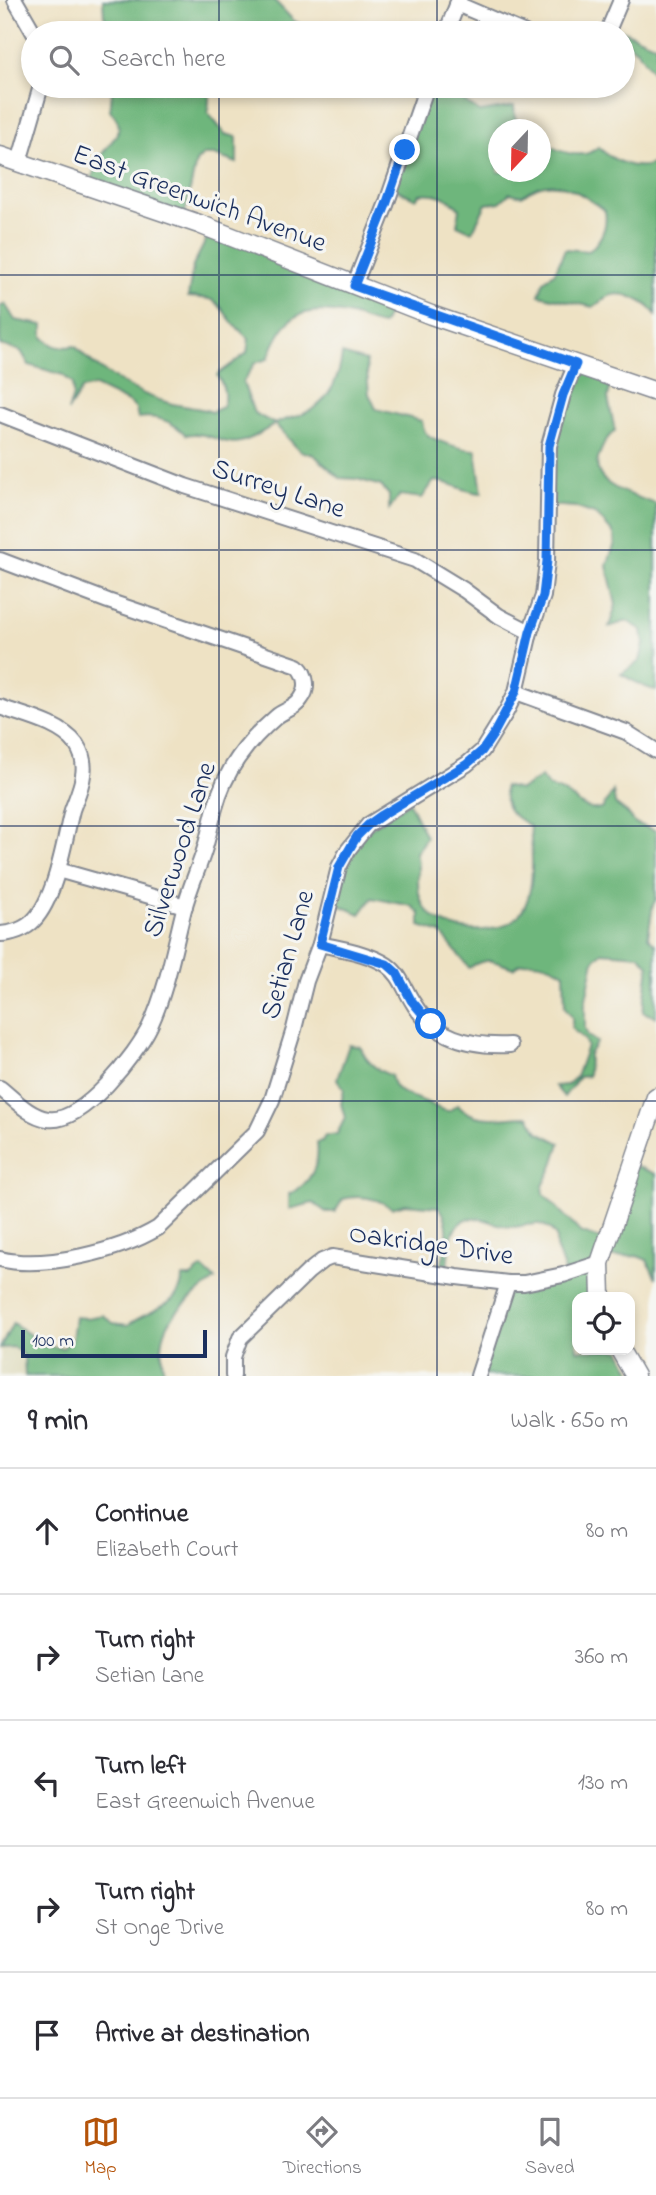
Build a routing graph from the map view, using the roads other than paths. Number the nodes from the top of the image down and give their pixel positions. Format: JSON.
{"nodes":[{"id":1,"x":15,"y":0,"type":"edge"},
{"id":2,"x":621,"y":0,"type":"edge"},
{"id":3,"x":458,"y":2,"type":"edge"},
{"id":4,"x":27,"y":21,"type":"edge"},
{"id":5,"x":451,"y":21,"type":"edge"},
{"id":6,"x":499,"y":21,"type":"edge"},
{"id":7,"x":612,"y":21,"type":"edge"},
{"id":8,"x":37,"y":98,"type":"edge"},
{"id":9,"x":423,"y":98,"type":"edge"},
{"id":10,"x":0,"y":156,"type":"edge"},
{"id":11,"x":19,"y":162,"type":"junction"},
{"id":12,"x":354,"y":286,"type":"junction"},
{"id":13,"x":576,"y":364,"type":"junction"},
{"id":14,"x":656,"y":392,"type":"edge"},
{"id":15,"x":0,"y":414,"type":"edge"},
{"id":16,"x":0,"y":560,"type":"edge"},
{"id":17,"x":530,"y":632,"type":"junction"},
{"id":18,"x":516,"y":692,"type":"junction"},
{"id":19,"x":0,"y":707,"type":"edge"},
{"id":20,"x":656,"y":751,"type":"edge"},
{"id":21,"x":58,"y":870,"type":"junction"},
{"id":22,"x":185,"y":906,"type":"junction"},
{"id":23,"x":0,"y":933,"type":"edge"},
{"id":24,"x":320,"y":944,"type":"junction"},
{"id":25,"x":510,"y":1045,"type":"dead end"},
{"id":26,"x":0,"y":1088,"type":"edge"},
{"id":27,"x":656,"y":1097,"type":"edge"},
{"id":28,"x":0,"y":1259,"type":"edge"},
{"id":29,"x":600,"y":1263,"type":"junction"},
{"id":30,"x":508,"y":1283,"type":"junction"},
{"id":31,"x":601,"y":1292,"type":"edge"},
{"id":32,"x":623,"y":1355,"type":"edge"},
{"id":33,"x":233,"y":1376,"type":"edge"},
{"id":34,"x":478,"y":1376,"type":"edge"},
{"id":35,"x":635,"y":1376,"type":"edge"}],
"edges":[{"from":1,"to":4,"type":"street"},
{"from":2,"to":7,"type":"street"},
{"from":3,"to":5,"type":"street"},
{"from":3,"to":6,"type":"street"},
{"from":8,"to":11,"type":"street"},
{"from":9,"to":12,"type":"street"},
{"from":10,"to":11,"type":"street","name":"East Greenwich Avenue"},
{"from":11,"to":12,"type":"street","name":"East Greenwich Avenue"},
{"from":12,"to":13,"type":"street","name":"East Greenwich Avenue"},
{"from":13,"to":14,"type":"street","name":"East Greenwich Avenue"},
{"from":13,"to":17,"type":"street","name":"Setian Lane"},
{"from":15,"to":17,"type":"street","name":"Surrey Lane"},
{"from":16,"to":22,"type":"street","name":"Silverwood Lane"},
{"from":17,"to":18,"type":"street","name":"Setian Lane"},
{"from":18,"to":20,"type":"street"},
{"from":18,"to":24,"type":"street","name":"Setian Lane"},
{"from":19,"to":21,"type":"street"},
{"from":21,"to":22,"type":"street"},
{"from":21,"to":23,"type":"street"},
{"from":22,"to":26,"type":"street","name":"Silverwood Lane"},
{"from":24,"to":25,"type":"street"},
{"from":24,"to":28,"type":"street","name":"Setian Lane"},
{"from":27,"to":29,"type":"street"},
{"from":29,"to":30,"type":"street","name":"Oakridge Drive"},
{"from":29,"to":31,"type":"street"},
{"from":30,"to":33,"type":"street","name":"Oakridge Drive"},
{"from":30,"to":34,"type":"street"},
{"from":32,"to":35,"type":"street"}]}
